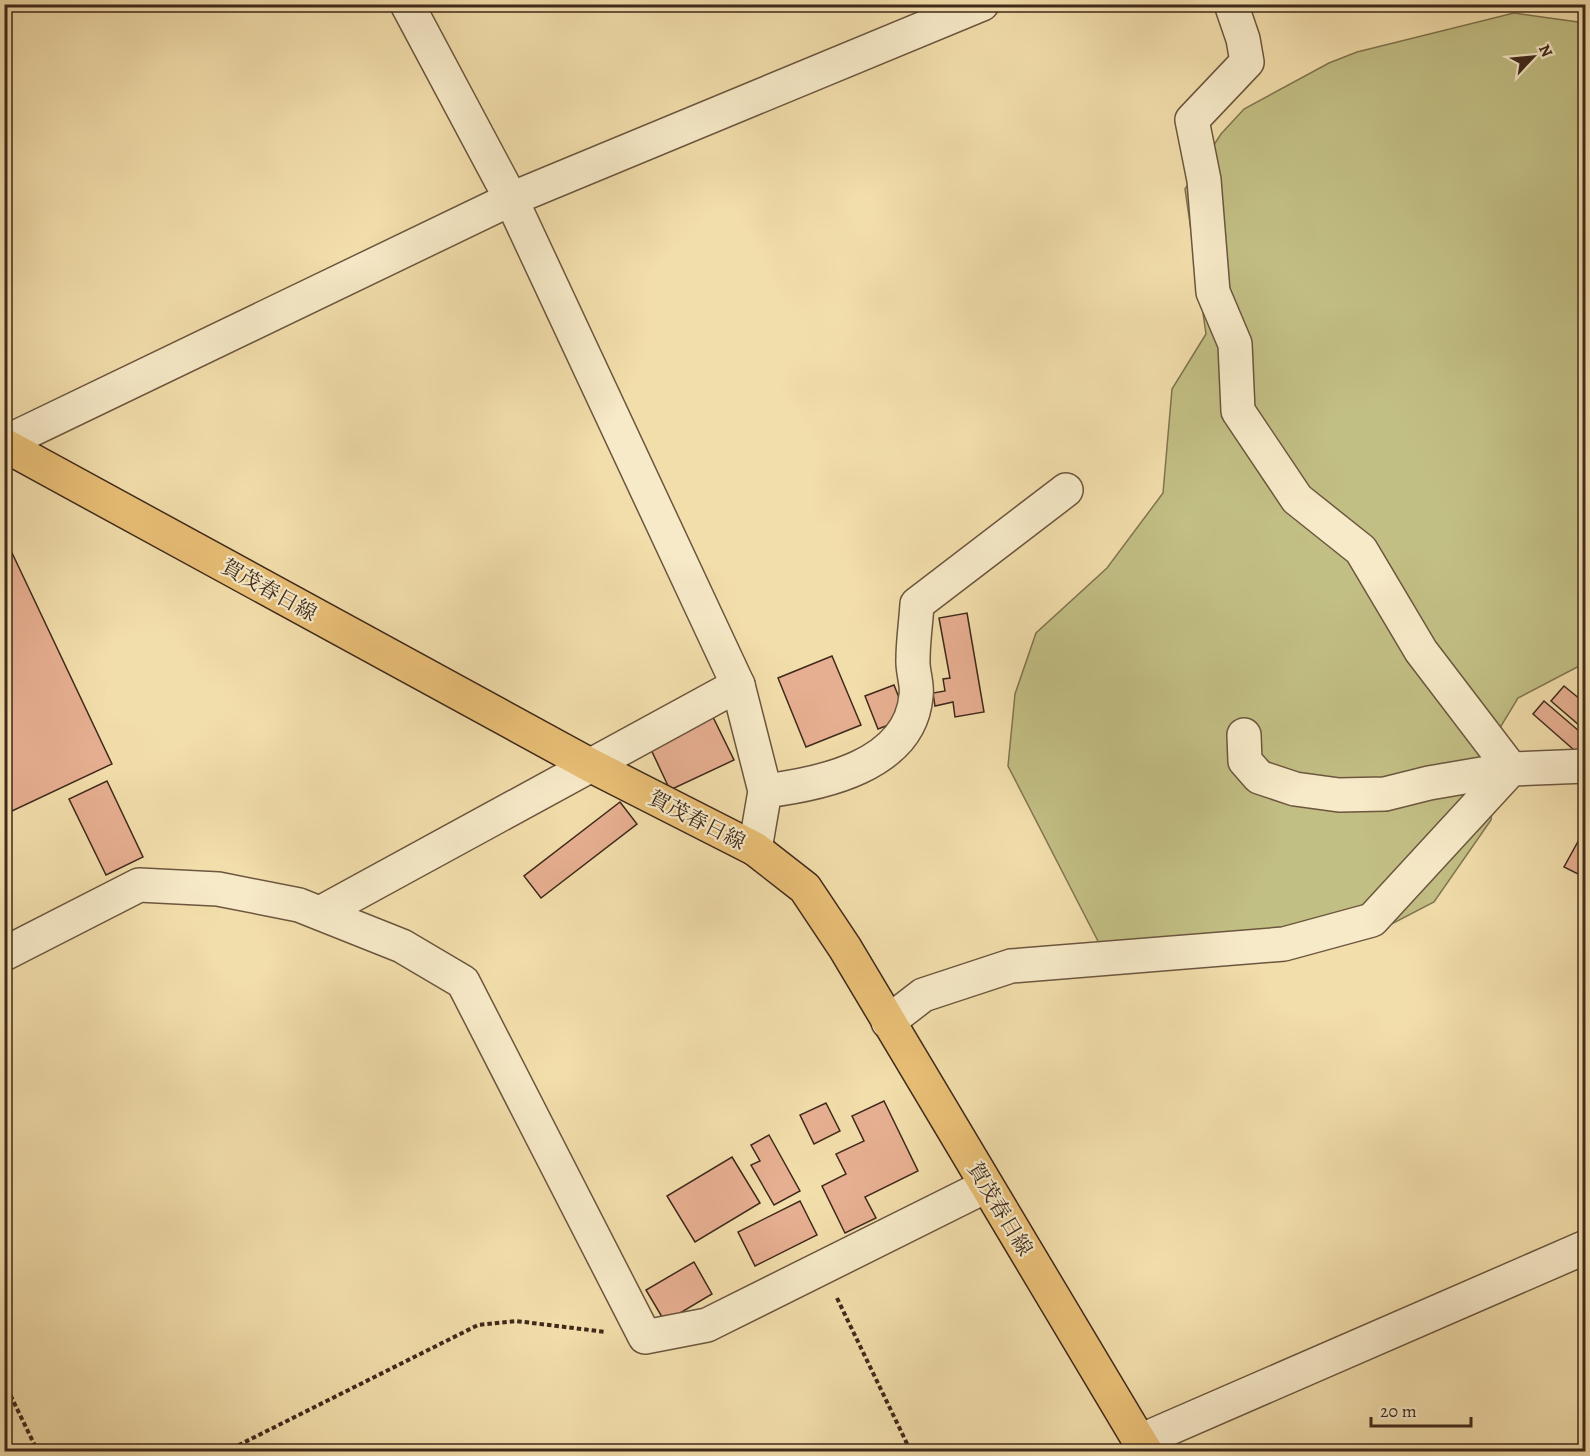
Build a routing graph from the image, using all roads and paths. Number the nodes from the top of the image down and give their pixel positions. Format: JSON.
{"nodes":[{"id":1,"x":407,"y":4,"type":"edge"},
{"id":2,"x":981,"y":4,"type":"edge"},
{"id":3,"x":1231,"y":4,"type":"edge"},
{"id":4,"x":511,"y":199,"type":"junction"},
{"id":5,"x":4,"y":444,"type":"edge"},
{"id":6,"x":1066,"y":490,"type":"dead end"},
{"id":7,"x":738,"y":685,"type":"junction"},
{"id":8,"x":1244,"y":735,"type":"dead end"},
{"id":9,"x":590,"y":765,"type":"junction"},
{"id":10,"x":1586,"y":766,"type":"edge"},
{"id":11,"x":1511,"y":769,"type":"junction"},
{"id":12,"x":765,"y":791,"type":"junction"},
{"id":13,"x":755,"y":849,"type":"junction"},
{"id":14,"x":320,"y":913,"type":"junction"},
{"id":15,"x":4,"y":954,"type":"edge"},
{"id":16,"x":888,"y":1022,"type":"junction"},
{"id":17,"x":986,"y":1186,"type":"junction"},
{"id":18,"x":1586,"y":1247,"type":"edge"},
{"id":19,"x":823,"y":1269,"type":"junction"},
{"id":20,"x":645,"y":1337,"type":"junction"},
{"id":21,"x":4,"y":1382,"type":"edge"},
{"id":22,"x":1143,"y":1446,"type":"edge"},
{"id":23,"x":38,"y":1452,"type":"edge"},
{"id":24,"x":225,"y":1452,"type":"edge"},
{"id":25,"x":911,"y":1452,"type":"edge"}],
"edges":[{"from":1,"to":4,"type":"street"},
{"from":2,"to":4,"type":"street"},
{"from":3,"to":11,"type":"street"},
{"from":4,"to":5,"type":"street"},
{"from":4,"to":7,"type":"street"},
{"from":5,"to":9,"type":"main road","name":"賀茂春日線"},
{"from":6,"to":12,"type":"street"},
{"from":7,"to":9,"type":"street"},
{"from":7,"to":12,"type":"street"},
{"from":8,"to":11,"type":"street"},
{"from":9,"to":13,"type":"main road","name":"賀茂春日線"},
{"from":9,"to":14,"type":"street"},
{"from":10,"to":11,"type":"street"},
{"from":11,"to":16,"type":"street"},
{"from":12,"to":13,"type":"street"},
{"from":13,"to":16,"type":"main road","name":"賀茂春日線"},
{"from":14,"to":15,"type":"street"},
{"from":14,"to":20,"type":"street"},
{"from":16,"to":17,"type":"main road","name":"賀茂春日線"},
{"from":17,"to":19,"type":"street"},
{"from":17,"to":22,"type":"main road","name":"賀茂春日線"},
{"from":18,"to":22,"type":"street"},
{"from":19,"to":20,"type":"street"},
{"from":19,"to":25,"type":"path"},
{"from":20,"to":24,"type":"path"},
{"from":21,"to":23,"type":"path"}]}
